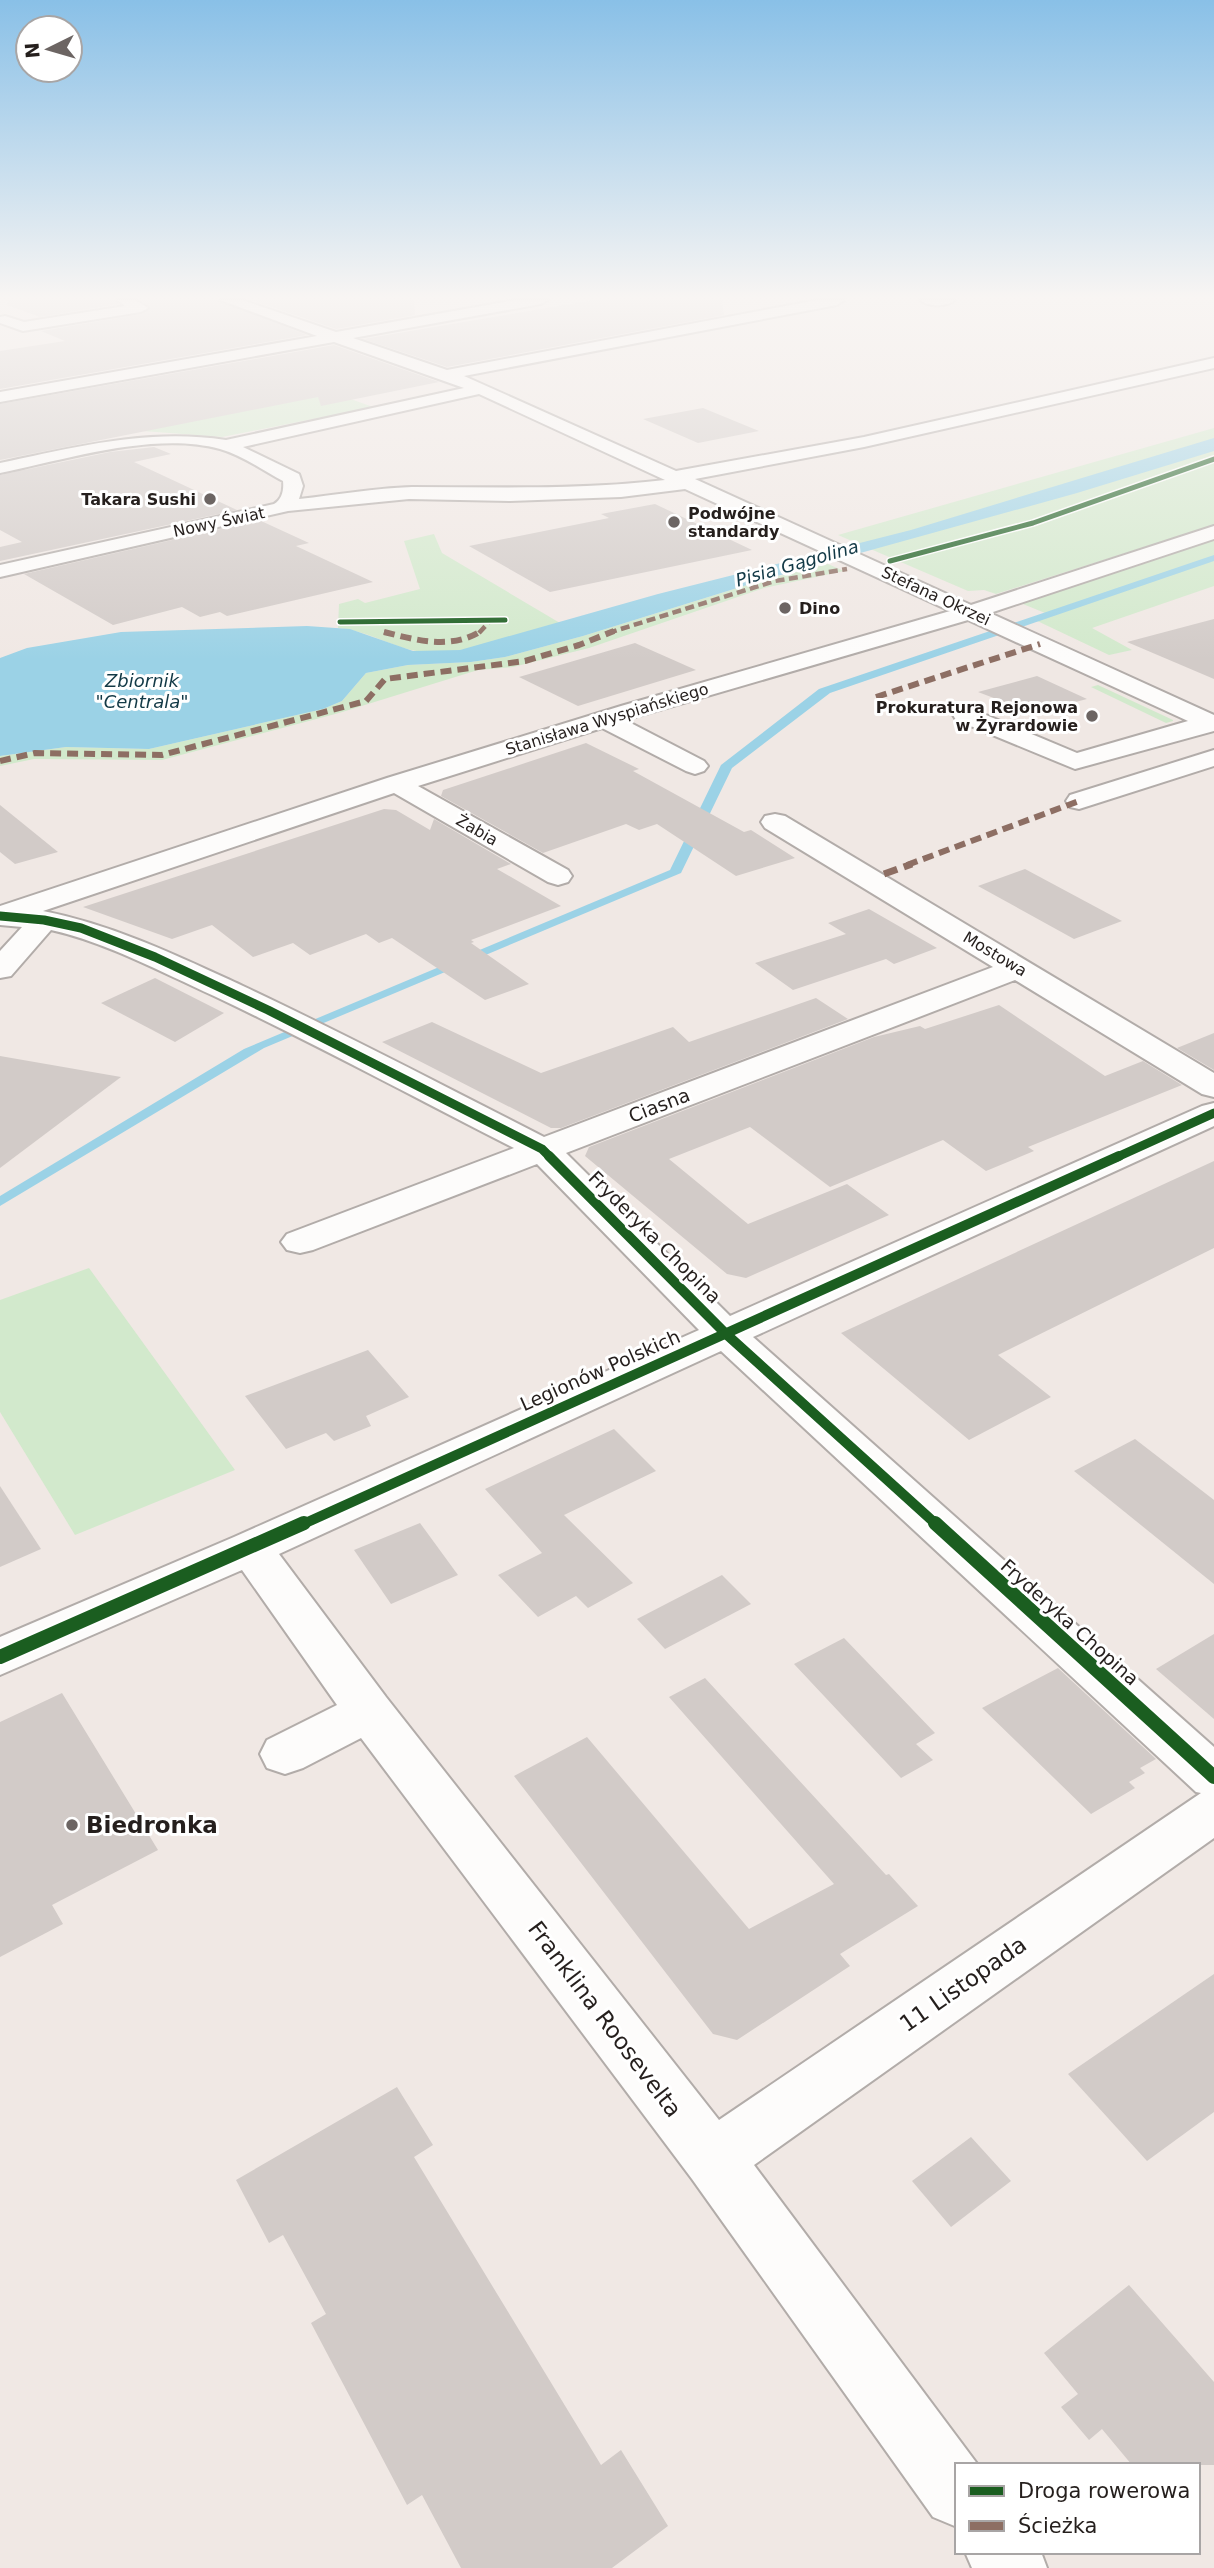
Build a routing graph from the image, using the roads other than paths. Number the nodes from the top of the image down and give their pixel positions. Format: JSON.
{"nodes":[{"id":1,"x":334,"y":420,"type":"edge"},
{"id":2,"x":549,"y":420,"type":"edge"},
{"id":3,"x":962,"y":420,"type":"edge"},
{"id":4,"x":226,"y":445,"type":"junction"},
{"id":5,"x":0,"y":468,"type":"edge"},
{"id":6,"x":682,"y":480,"type":"junction"},
{"id":7,"x":285,"y":506,"type":"junction"},
{"id":8,"x":1214,"y":532,"type":"edge"},
{"id":9,"x":0,"y":571,"type":"edge"},
{"id":10,"x":981,"y":616,"type":"junction"},
{"id":11,"x":965,"y":715,"type":"dead end"},
{"id":12,"x":604,"y":719,"type":"junction"},
{"id":13,"x":1212,"y":724,"type":"edge"},
{"id":14,"x":1214,"y":758,"type":"edge"},
{"id":15,"x":695,"y":766,"type":"dead end"},
{"id":16,"x":397,"y":784,"type":"junction"},
{"id":17,"x":1079,"y":802,"type":"dead end"},
{"id":18,"x":775,"y":822,"type":"dead end"},
{"id":19,"x":558,"y":876,"type":"dead end"},
{"id":20,"x":2,"y":916,"type":"edge"},
{"id":21,"x":44,"y":920,"type":"junction"},
{"id":22,"x":1018,"y":968,"type":"junction"},
{"id":23,"x":0,"y":969,"type":"edge"},
{"id":24,"x":1214,"y":1087,"type":"edge"},
{"id":25,"x":1214,"y":1113,"type":"edge"},
{"id":26,"x":542,"y":1149,"type":"junction"},
{"id":27,"x":300,"y":1242,"type":"dead end"},
{"id":28,"x":724,"y":1333,"type":"junction"},
{"id":29,"x":250,"y":1548,"type":"junction"},
{"id":30,"x":0,"y":1657,"type":"edge"},
{"id":31,"x":369,"y":1711,"type":"junction"},
{"id":32,"x":285,"y":1754,"type":"dead end"},
{"id":33,"x":1214,"y":1777,"type":"edge"},
{"id":34,"x":1214,"y":1810,"type":"edge"},
{"id":35,"x":713,"y":2159,"type":"junction"},
{"id":36,"x":955,"y":2490,"type":"edge"}],
"edges":[{"from":1,"to":4,"type":"street"},
{"from":2,"to":6,"type":"street","name":"Stefana Okrzei"},
{"from":3,"to":6,"type":"street"},
{"from":4,"to":5,"type":"street"},
{"from":4,"to":7,"type":"street","name":"Nowy Świat"},
{"from":6,"to":7,"type":"street"},
{"from":6,"to":10,"type":"street","name":"Stefana Okrzei"},
{"from":7,"to":9,"type":"street","name":"Nowy Świat"},
{"from":8,"to":10,"type":"street","name":"Stanisława Wyspiańskiego"},
{"from":10,"to":12,"type":"street","name":"Stanisława Wyspiańskiego"},
{"from":10,"to":13,"type":"street","name":"Stefana Okrzei"},
{"from":11,"to":13,"type":"street"},
{"from":12,"to":15,"type":"street"},
{"from":12,"to":16,"type":"street","name":"Stanisława Wyspiańskiego"},
{"from":14,"to":17,"type":"street"},
{"from":16,"to":19,"type":"street","name":"Żabia"},
{"from":16,"to":20,"type":"street","name":"Stanisława Wyspiańskiego"},
{"from":18,"to":22,"type":"street","name":"Mostowa"},
{"from":20,"to":21,"type":"street","name":"Fryderyka Chopina"},
{"from":21,"to":23,"type":"street"},
{"from":21,"to":26,"type":"street","name":"Fryderyka Chopina"},
{"from":22,"to":24,"type":"street","name":"Mostowa"},
{"from":22,"to":26,"type":"street","name":"Ciasna"},
{"from":25,"to":28,"type":"street","name":"Legionów Polskich"},
{"from":26,"to":27,"type":"street","name":"Ciasna"},
{"from":26,"to":28,"type":"street","name":"Fryderyka Chopina"},
{"from":28,"to":29,"type":"street","name":"Legionów Polskich"},
{"from":28,"to":33,"type":"street","name":"Fryderyka Chopina"},
{"from":29,"to":30,"type":"street","name":"Legionów Polskich"},
{"from":29,"to":31,"type":"street","name":"Franklina Roosevelta"},
{"from":31,"to":32,"type":"street"},
{"from":31,"to":35,"type":"street","name":"Franklina Roosevelta"},
{"from":34,"to":35,"type":"street","name":"11 Listopada"},
{"from":35,"to":36,"type":"street","name":"Franklina Roosevelta"}]}
